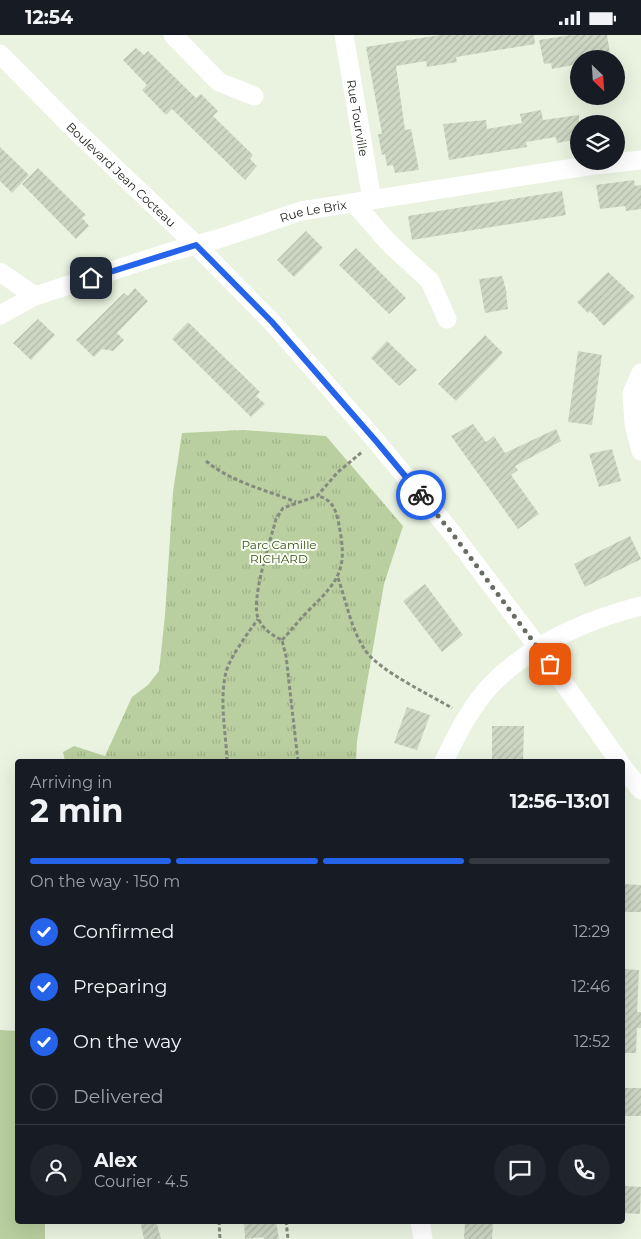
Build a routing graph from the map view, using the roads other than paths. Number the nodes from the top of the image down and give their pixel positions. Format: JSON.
{"nodes":[{"id":1,"x":173,"y":35,"type":"edge"},
{"id":2,"x":344,"y":35,"type":"edge"},
{"id":3,"x":0,"y":54,"type":"edge"},
{"id":4,"x":254,"y":96,"type":"dead end"},
{"id":5,"x":641,"y":160,"type":"edge"},
{"id":6,"x":363,"y":202,"type":"junction"},
{"id":7,"x":196,"y":245,"type":"junction"},
{"id":8,"x":0,"y":272,"type":"edge"},
{"id":9,"x":35,"y":296,"type":"junction"},
{"id":10,"x":0,"y":315,"type":"edge"},
{"id":11,"x":447,"y":319,"type":"dead end"},
{"id":12,"x":641,"y":373,"type":"edge"},
{"id":13,"x":641,"y":451,"type":"edge"},
{"id":14,"x":641,"y":606,"type":"edge"},
{"id":15,"x":538,"y":647,"type":"junction"},
{"id":16,"x":445,"y":759,"type":"edge"},
{"id":17,"x":618,"y":759,"type":"edge"},
{"id":18,"x":625,"y":770,"type":"edge"},
{"id":19,"x":641,"y":790,"type":"edge"},
{"id":20,"x":420,"y":1224,"type":"edge"},
{"id":21,"x":423,"y":1239,"type":"edge"}],
"edges":[{"from":1,"to":4,"type":"street"},
{"from":2,"to":6,"type":"street","name":"Rue Tourville"},
{"from":3,"to":7,"type":"street","name":"Boulevard Jean Cocteau"},
{"from":5,"to":6,"type":"street","name":"Rue Le Brix"},
{"from":6,"to":7,"type":"street","name":"Rue Le Brix"},
{"from":6,"to":11,"type":"street"},
{"from":7,"to":9,"type":"street","name":"Rue Le Brix"},
{"from":7,"to":15,"type":"street","name":"Boulevard Jean Cocteau"},
{"from":8,"to":9,"type":"street"},
{"from":9,"to":10,"type":"street","name":"Rue Le Brix"},
{"from":12,"to":13,"type":"street"},
{"from":14,"to":15,"type":"street"},
{"from":15,"to":16,"type":"street"},
{"from":15,"to":17,"type":"street","name":"Boulevard Jean Cocteau"},
{"from":18,"to":19,"type":"street"},
{"from":20,"to":21,"type":"street"}]}
